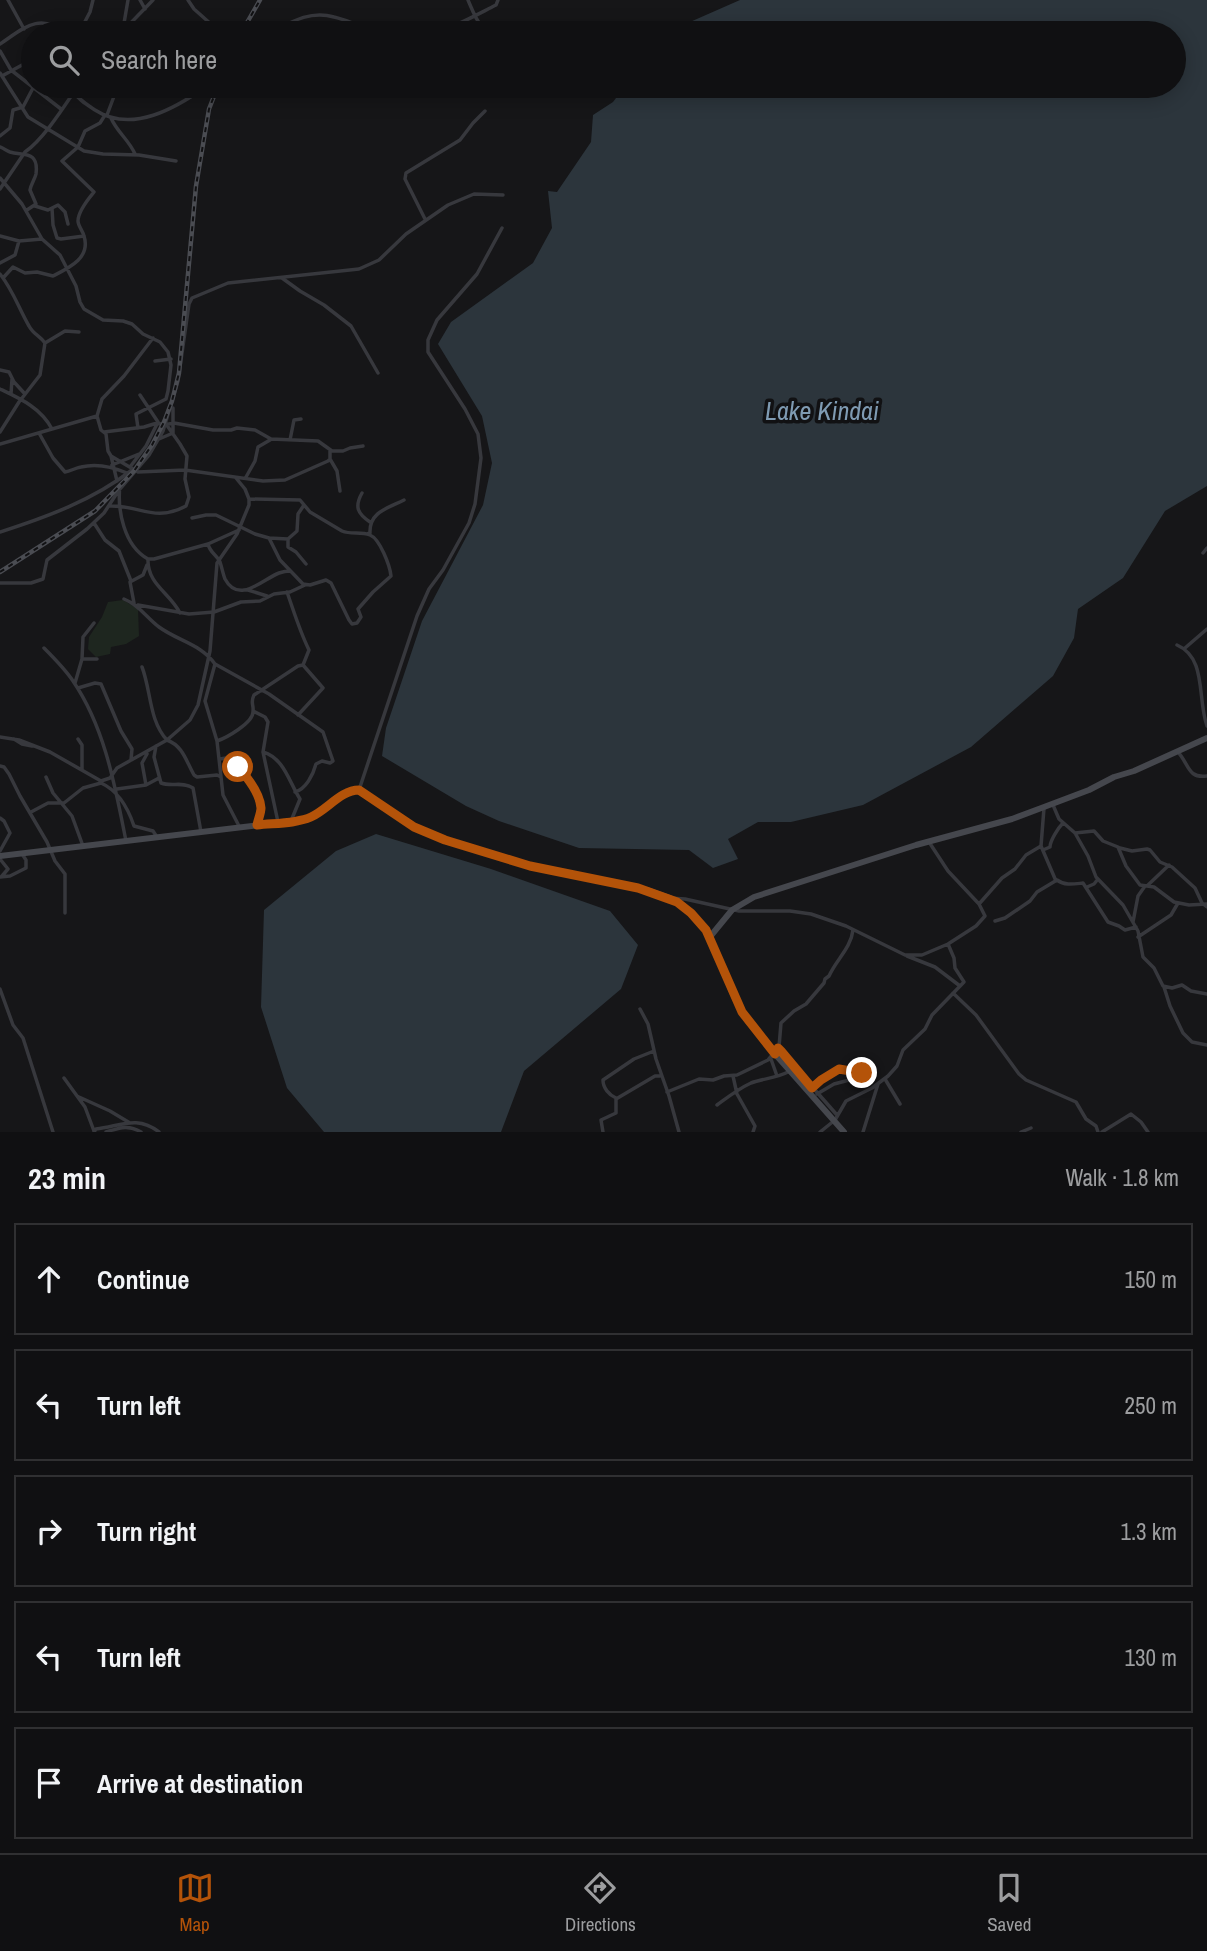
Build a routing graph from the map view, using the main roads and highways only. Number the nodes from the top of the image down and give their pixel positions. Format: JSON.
{"nodes":[{"id":1,"x":1207,"y":738,"type":"edge"},
{"id":2,"x":0,"y":855,"type":"edge"},
{"id":3,"x":709,"y":938,"type":"junction"},
{"id":4,"x":844,"y":1132,"type":"edge"}],
"edges":[{"from":1,"to":3,"type":"main road"},
{"from":2,"to":3,"type":"main road"},
{"from":3,"to":4,"type":"main road"}]}
